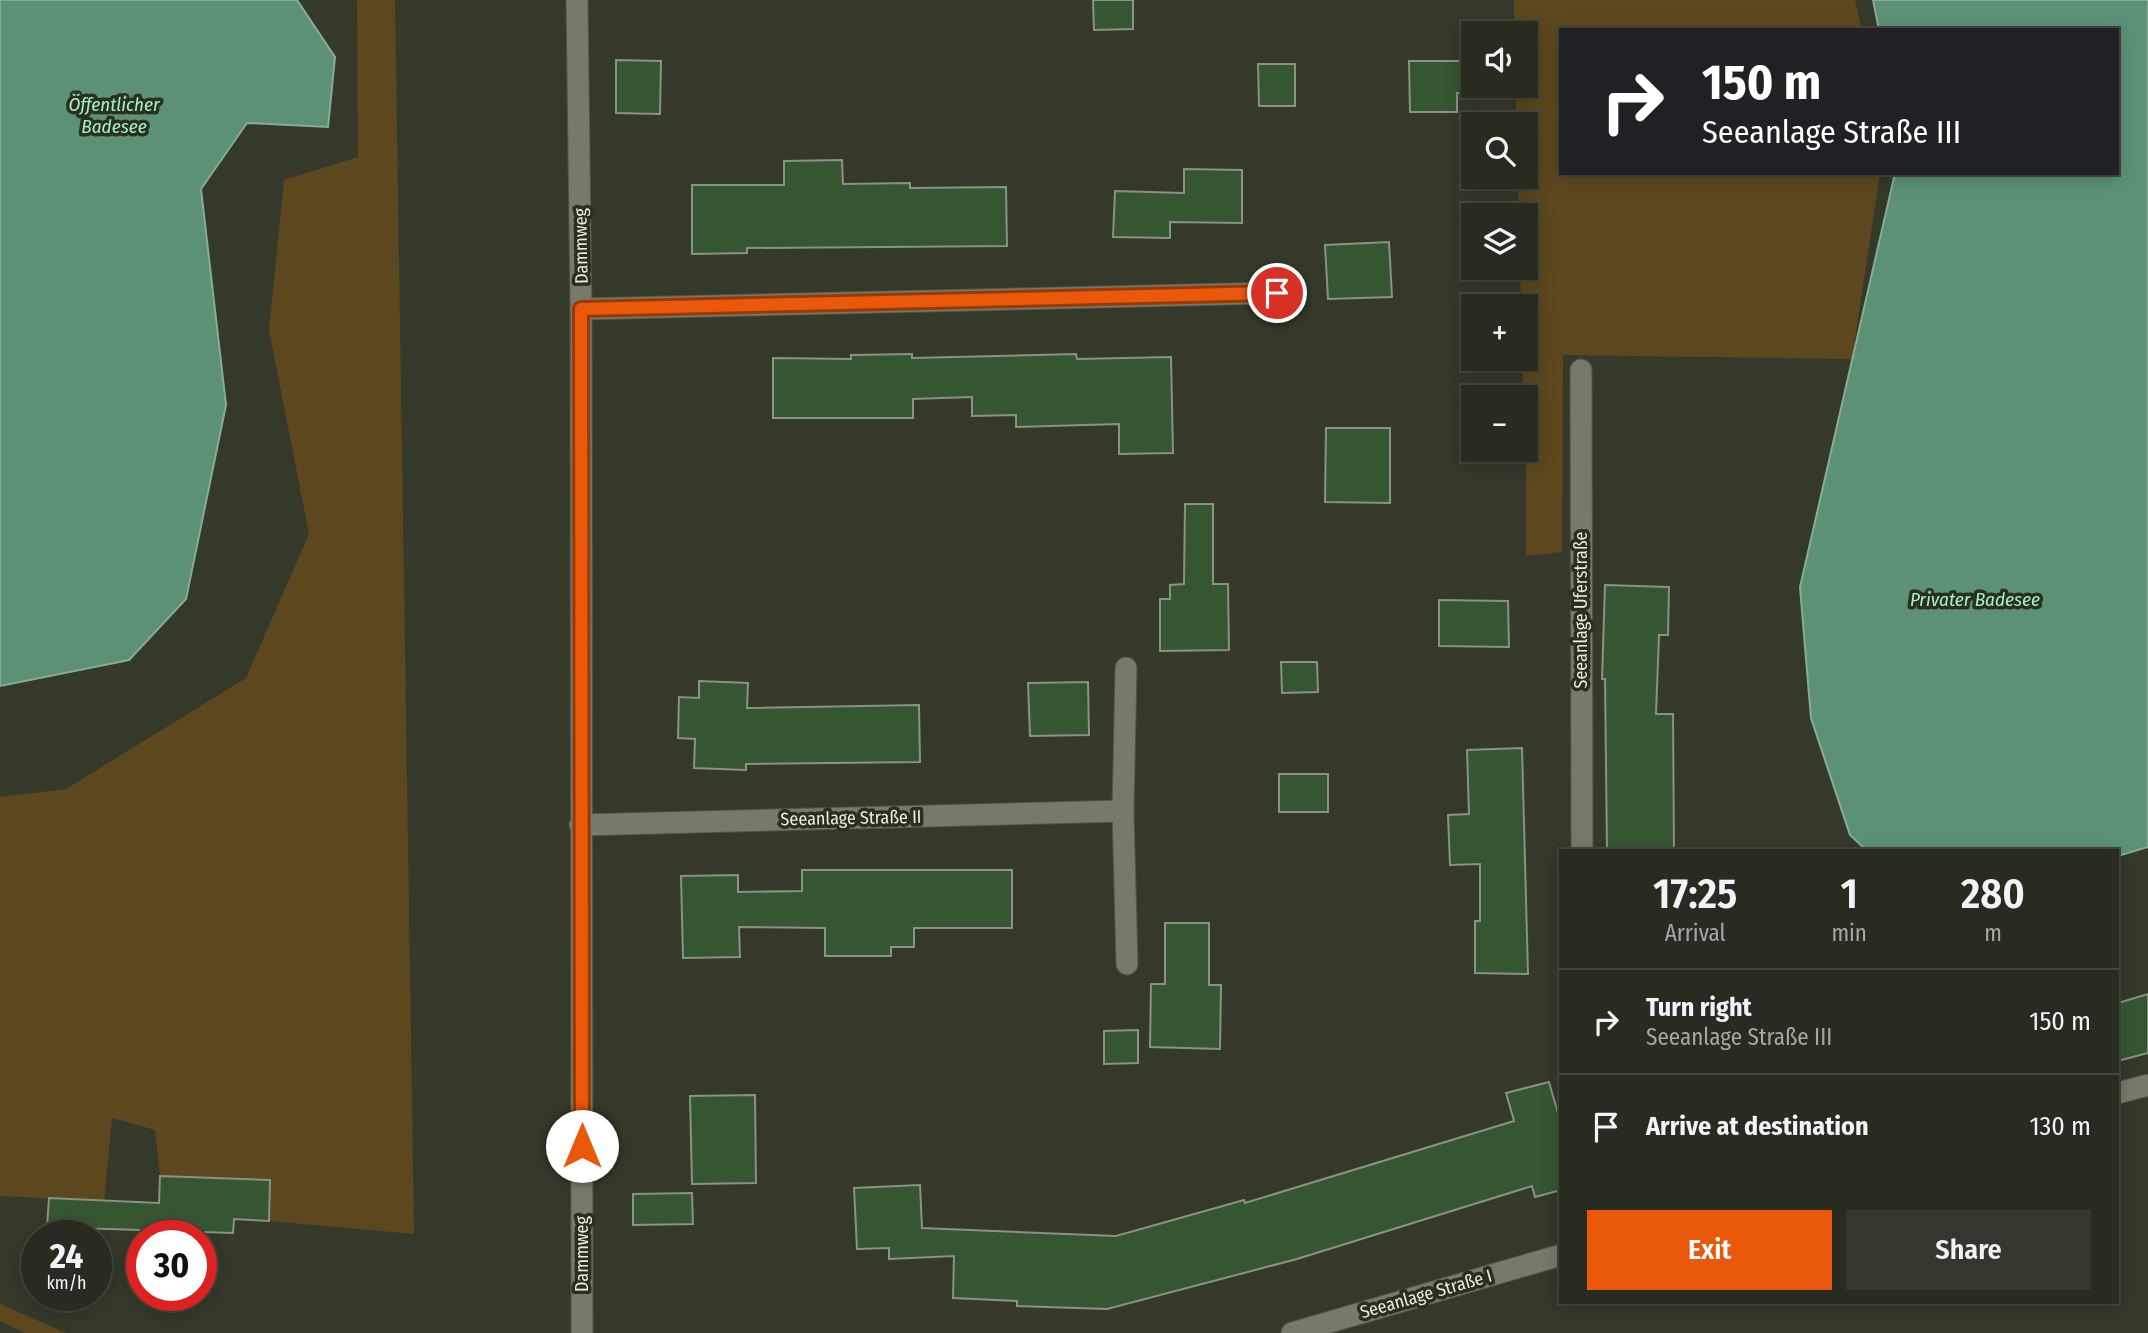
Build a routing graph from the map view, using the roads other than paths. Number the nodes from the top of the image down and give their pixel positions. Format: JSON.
{"nodes":[{"id":1,"x":578,"y":0,"type":"edge"},
{"id":2,"x":1277,"y":293,"type":"dead end"},
{"id":3,"x":581,"y":309,"type":"junction"},
{"id":4,"x":1581,"y":370,"type":"dead end"},
{"id":5,"x":1126,"y":668,"type":"dead end"},
{"id":6,"x":1122,"y":811,"type":"junction"},
{"id":7,"x":580,"y":825,"type":"junction"},
{"id":8,"x":1582,"y":849,"type":"edge"},
{"id":9,"x":1127,"y":964,"type":"dead end"},
{"id":10,"x":2148,"y":1085,"type":"edge"},
{"id":11,"x":2119,"y":1093,"type":"edge"},
{"id":12,"x":1559,"y":1256,"type":"edge"},
{"id":13,"x":582,"y":1333,"type":"edge"},
{"id":14,"x":1292,"y":1333,"type":"edge"}],
"edges":[{"from":1,"to":3,"type":"street","name":"Dammweg"},
{"from":2,"to":3,"type":"street"},
{"from":3,"to":7,"type":"street","name":"Dammweg"},
{"from":4,"to":8,"type":"street","name":"Seeanlage Uferstraße"},
{"from":5,"to":6,"type":"street"},
{"from":6,"to":7,"type":"street","name":"Seeanlage Straße II"},
{"from":6,"to":9,"type":"street"},
{"from":7,"to":13,"type":"street","name":"Dammweg"},
{"from":10,"to":11,"type":"street"},
{"from":12,"to":14,"type":"street","name":"Seeanlage Straße I"}]}
